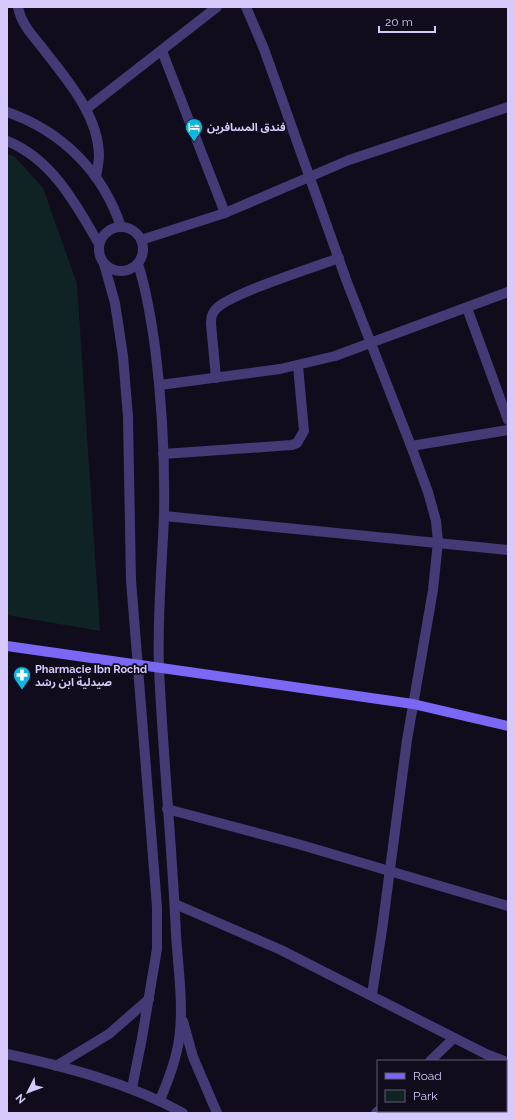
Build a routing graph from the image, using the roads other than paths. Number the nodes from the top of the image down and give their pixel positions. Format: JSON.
{"nodes":[{"id":1,"x":18,"y":7,"type":"edge"},
{"id":2,"x":217,"y":7,"type":"edge"},
{"id":3,"x":246,"y":7,"type":"edge"},
{"id":4,"x":162,"y":51,"type":"junction"},
{"id":5,"x":508,"y":108,"type":"edge"},
{"id":6,"x":86,"y":109,"type":"junction"},
{"id":7,"x":7,"y":112,"type":"edge"},
{"id":8,"x":7,"y":140,"type":"edge"},
{"id":9,"x":96,"y":176,"type":"junction"},
{"id":10,"x":309,"y":176,"type":"junction"},
{"id":11,"x":225,"y":213,"type":"junction"},
{"id":12,"x":121,"y":227,"type":"junction"},
{"id":13,"x":141,"y":240,"type":"junction"},
{"id":14,"x":99,"y":244,"type":"junction"},
{"id":15,"x":339,"y":258,"type":"junction"},
{"id":16,"x":104,"y":264,"type":"junction"},
{"id":17,"x":138,"y":264,"type":"junction"},
{"id":18,"x":508,"y":292,"type":"edge"},
{"id":19,"x":467,"y":308,"type":"junction"},
{"id":20,"x":371,"y":343,"type":"junction"},
{"id":21,"x":298,"y":366,"type":"junction"},
{"id":22,"x":216,"y":378,"type":"junction"},
{"id":23,"x":160,"y":385,"type":"junction"},
{"id":24,"x":508,"y":420,"type":"edge"},
{"id":25,"x":508,"y":430,"type":"edge"},
{"id":26,"x":411,"y":446,"type":"junction"},
{"id":27,"x":163,"y":454,"type":"junction"},
{"id":28,"x":164,"y":516,"type":"junction"},
{"id":29,"x":438,"y":542,"type":"junction"},
{"id":30,"x":508,"y":550,"type":"edge"},
{"id":31,"x":7,"y":646,"type":"edge"},
{"id":32,"x":138,"y":665,"type":"junction"},
{"id":33,"x":159,"y":668,"type":"junction"},
{"id":34,"x":413,"y":704,"type":"junction"},
{"id":35,"x":508,"y":726,"type":"edge"},
{"id":36,"x":167,"y":809,"type":"junction"},
{"id":37,"x":389,"y":871,"type":"junction"},
{"id":38,"x":175,"y":904,"type":"junction"},
{"id":39,"x":508,"y":906,"type":"edge"},
{"id":40,"x":372,"y":994,"type":"junction"},
{"id":41,"x":149,"y":999,"type":"junction"},
{"id":42,"x":180,"y":1012,"type":"junction"},
{"id":43,"x":454,"y":1038,"type":"junction"},
{"id":44,"x":7,"y":1054,"type":"edge"},
{"id":45,"x":431,"y":1060,"type":"edge"},
{"id":46,"x":502,"y":1060,"type":"edge"},
{"id":47,"x":56,"y":1066,"type":"junction"},
{"id":48,"x":132,"y":1088,"type":"junction"},
{"id":49,"x":160,"y":1100,"type":"junction"},
{"id":50,"x":183,"y":1113,"type":"edge"},
{"id":51,"x":217,"y":1113,"type":"edge"}],
"edges":[{"from":1,"to":6,"type":"street"},
{"from":2,"to":4,"type":"street"},
{"from":3,"to":10,"type":"street"},
{"from":4,"to":6,"type":"street"},
{"from":4,"to":11,"type":"street"},
{"from":5,"to":10,"type":"street"},
{"from":6,"to":9,"type":"street"},
{"from":7,"to":9,"type":"street"},
{"from":8,"to":14,"type":"street"},
{"from":9,"to":12,"type":"street"},
{"from":10,"to":11,"type":"street"},
{"from":10,"to":15,"type":"street"},
{"from":11,"to":13,"type":"street"},
{"from":12,"to":13,"type":"street"},
{"from":12,"to":14,"type":"street"},
{"from":13,"to":17,"type":"street"},
{"from":14,"to":16,"type":"street"},
{"from":15,"to":20,"type":"street"},
{"from":15,"to":22,"type":"street"},
{"from":16,"to":17,"type":"street"},
{"from":16,"to":32,"type":"street"},
{"from":17,"to":23,"type":"street"},
{"from":18,"to":19,"type":"street"},
{"from":19,"to":20,"type":"street"},
{"from":19,"to":24,"type":"street"},
{"from":20,"to":21,"type":"street"},
{"from":20,"to":26,"type":"street"},
{"from":21,"to":22,"type":"street"},
{"from":21,"to":27,"type":"street"},
{"from":22,"to":23,"type":"street"},
{"from":23,"to":27,"type":"street"},
{"from":25,"to":26,"type":"street"},
{"from":26,"to":29,"type":"street"},
{"from":27,"to":28,"type":"street"},
{"from":28,"to":29,"type":"street"},
{"from":28,"to":33,"type":"street"},
{"from":29,"to":30,"type":"street"},
{"from":29,"to":34,"type":"street"},
{"from":31,"to":32,"type":"main road"},
{"from":32,"to":33,"type":"main road"},
{"from":32,"to":41,"type":"street"},
{"from":33,"to":34,"type":"main road"},
{"from":33,"to":36,"type":"street"},
{"from":34,"to":35,"type":"main road"},
{"from":34,"to":37,"type":"street"},
{"from":36,"to":37,"type":"street"},
{"from":36,"to":38,"type":"street"},
{"from":37,"to":39,"type":"street"},
{"from":37,"to":40,"type":"street"},
{"from":38,"to":40,"type":"street"},
{"from":38,"to":42,"type":"street"},
{"from":40,"to":43,"type":"street"},
{"from":41,"to":47,"type":"street"},
{"from":41,"to":48,"type":"street"},
{"from":42,"to":49,"type":"street"},
{"from":42,"to":51,"type":"street"},
{"from":43,"to":45,"type":"street"},
{"from":43,"to":46,"type":"street"},
{"from":44,"to":47,"type":"street"},
{"from":47,"to":48,"type":"street"},
{"from":48,"to":49,"type":"street"},
{"from":49,"to":50,"type":"street"}]}
